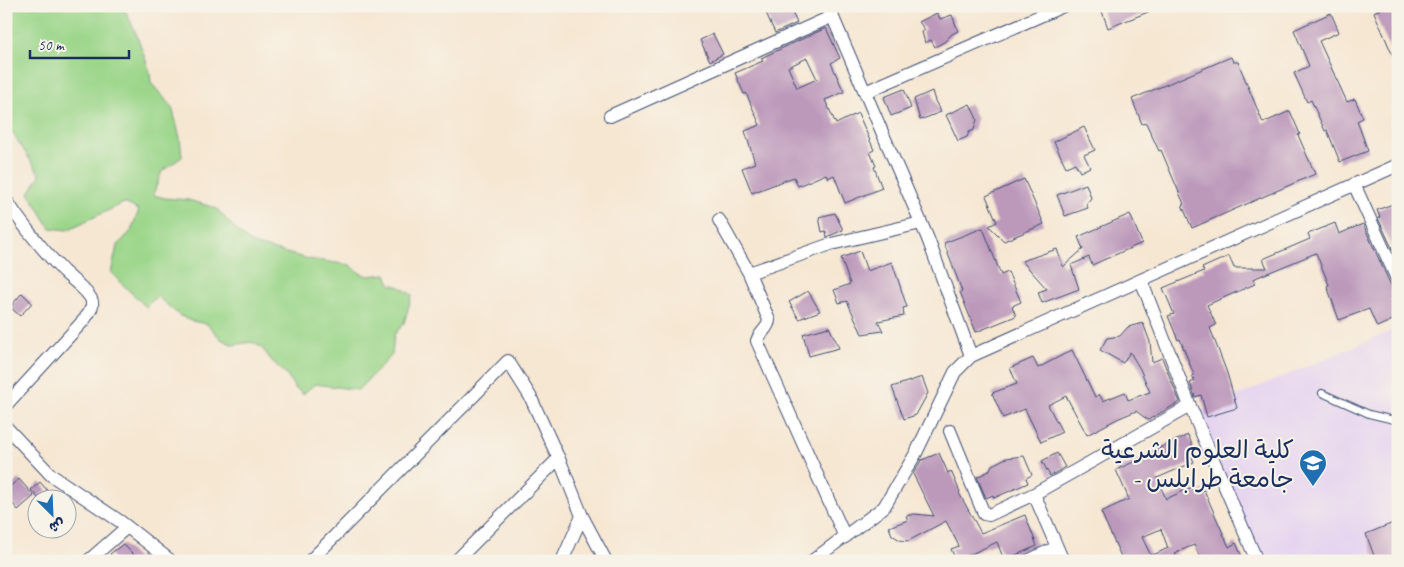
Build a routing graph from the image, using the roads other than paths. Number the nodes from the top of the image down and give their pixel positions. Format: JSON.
{"nodes":[{"id":1,"x":1063,"y":6,"type":"edge"},
{"id":2,"x":831,"y":11,"type":"edge"},
{"id":3,"x":865,"y":92,"type":"junction"},
{"id":4,"x":610,"y":116,"type":"dead end"},
{"id":5,"x":1398,"y":165,"type":"edge"},
{"id":6,"x":1354,"y":184,"type":"junction"},
{"id":7,"x":6,"y":200,"type":"edge"},
{"id":8,"x":719,"y":220,"type":"dead end"},
{"id":9,"x":921,"y":223,"type":"junction"},
{"id":10,"x":749,"y":274,"type":"junction"},
{"id":11,"x":1141,"y":280,"type":"junction"},
{"id":12,"x":1398,"y":281,"type":"edge"},
{"id":13,"x":970,"y":356,"type":"junction"},
{"id":14,"x":1322,"y":393,"type":"dead end"},
{"id":15,"x":6,"y":405,"type":"edge"},
{"id":16,"x":1190,"y":406,"type":"junction"},
{"id":17,"x":1398,"y":421,"type":"edge"},
{"id":18,"x":6,"y":427,"type":"edge"},
{"id":19,"x":950,"y":431,"type":"dead end"},
{"id":20,"x":559,"y":458,"type":"junction"},
{"id":21,"x":1034,"y":494,"type":"junction"},
{"id":22,"x":582,"y":516,"type":"junction"},
{"id":23,"x":127,"y":527,"type":"junction"},
{"id":24,"x":845,"y":537,"type":"junction"},
{"id":25,"x":1057,"y":547,"type":"junction"},
{"id":26,"x":815,"y":560,"type":"edge"},
{"id":27,"x":88,"y":561,"type":"edge"},
{"id":28,"x":171,"y":561,"type":"edge"},
{"id":29,"x":310,"y":561,"type":"edge"},
{"id":30,"x":456,"y":561,"type":"edge"},
{"id":31,"x":562,"y":561,"type":"edge"},
{"id":32,"x":606,"y":561,"type":"edge"},
{"id":33,"x":1028,"y":561,"type":"edge"},
{"id":34,"x":1063,"y":561,"type":"edge"},
{"id":35,"x":1257,"y":561,"type":"edge"}],
"edges":[{"from":1,"to":3,"type":"street"},
{"from":2,"to":3,"type":"street"},
{"from":2,"to":4,"type":"street"},
{"from":3,"to":9,"type":"street"},
{"from":5,"to":6,"type":"street"},
{"from":6,"to":11,"type":"street"},
{"from":6,"to":12,"type":"street"},
{"from":7,"to":15,"type":"street"},
{"from":8,"to":10,"type":"street"},
{"from":9,"to":10,"type":"street"},
{"from":9,"to":13,"type":"street"},
{"from":10,"to":24,"type":"street"},
{"from":11,"to":13,"type":"street"},
{"from":11,"to":16,"type":"street"},
{"from":13,"to":24,"type":"street"},
{"from":14,"to":17,"type":"lane"},
{"from":16,"to":21,"type":"street"},
{"from":16,"to":35,"type":"street"},
{"from":18,"to":23,"type":"street"},
{"from":19,"to":21,"type":"street"},
{"from":20,"to":22,"type":"street"},
{"from":20,"to":29,"type":"street"},
{"from":20,"to":30,"type":"street"},
{"from":21,"to":25,"type":"street"},
{"from":22,"to":31,"type":"street"},
{"from":22,"to":32,"type":"street"},
{"from":23,"to":27,"type":"street"},
{"from":23,"to":28,"type":"street"},
{"from":24,"to":26,"type":"street"},
{"from":25,"to":33,"type":"street"},
{"from":25,"to":34,"type":"street"}]}
